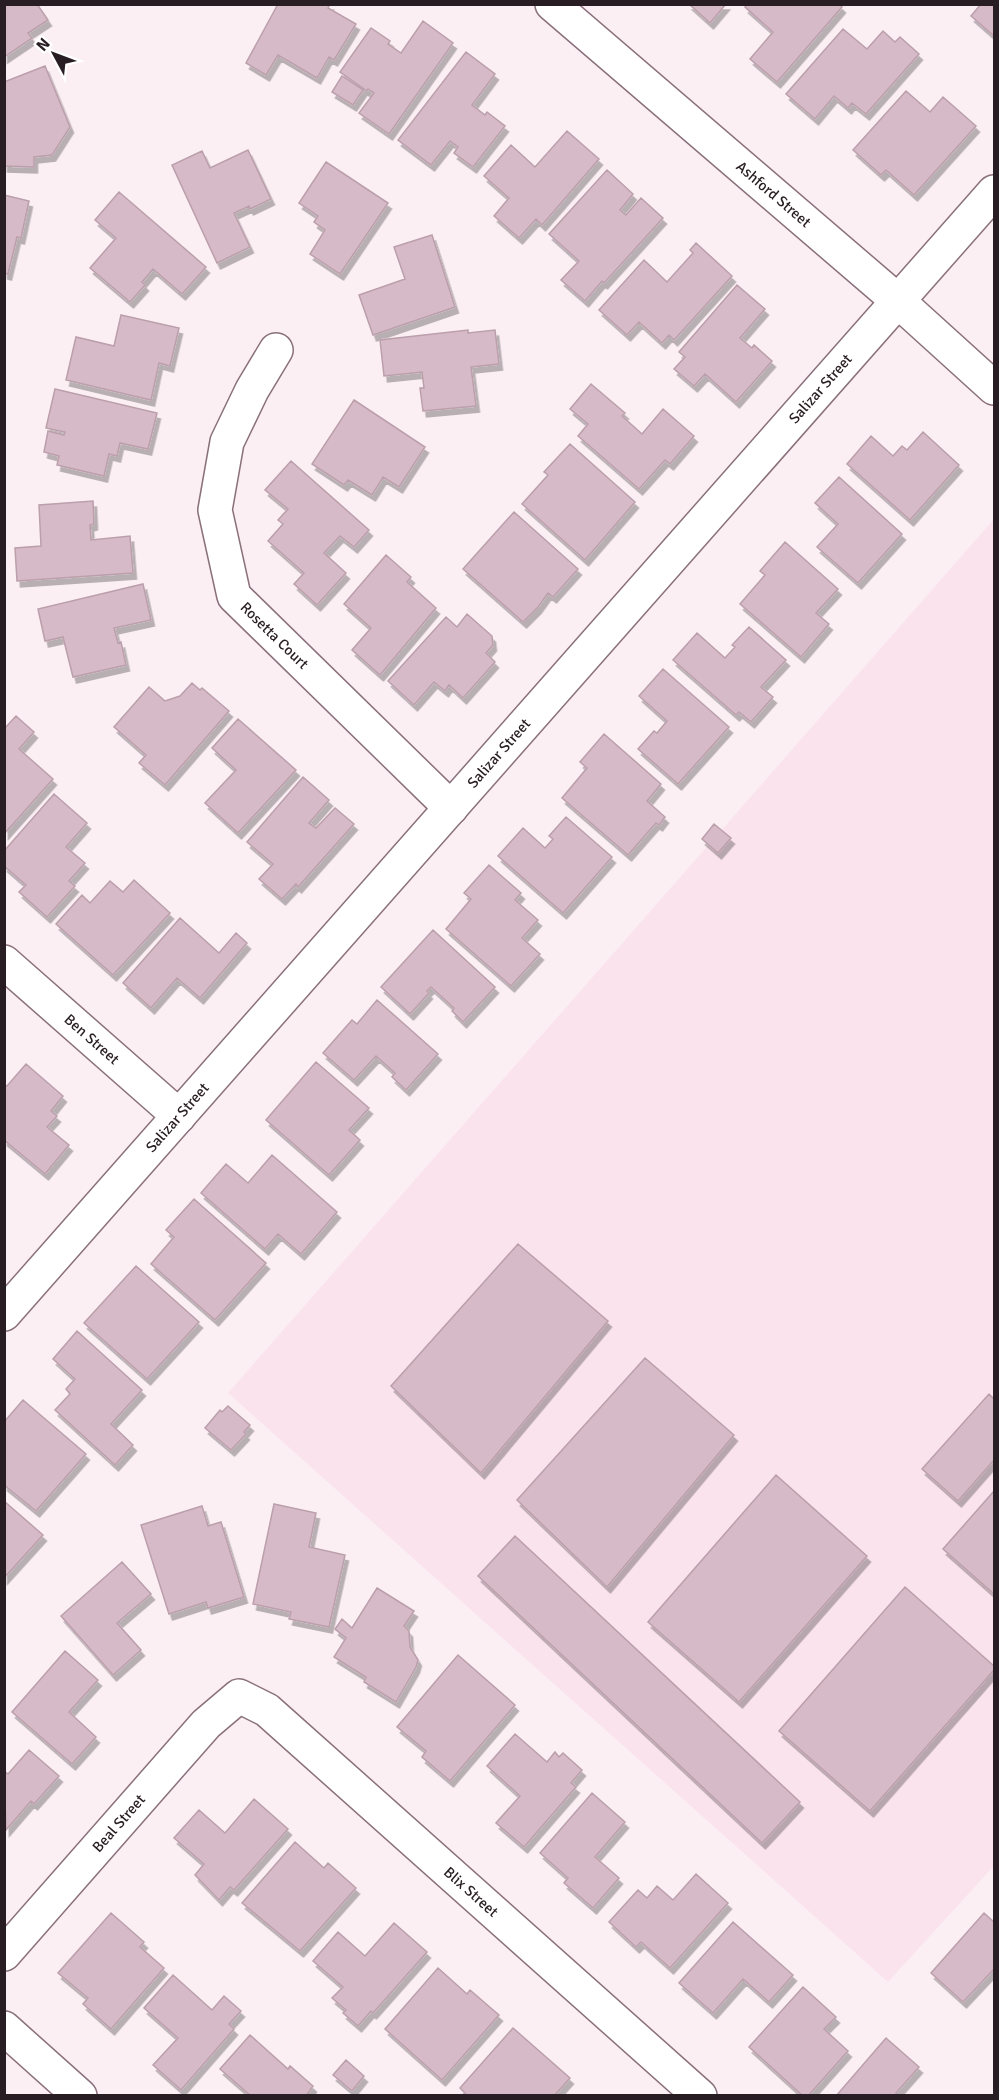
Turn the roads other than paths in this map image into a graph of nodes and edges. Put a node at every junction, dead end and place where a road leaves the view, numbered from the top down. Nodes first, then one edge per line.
1 (552, 4) edge
2 (994, 192) edge
3 (898, 301) junction
4 (276, 350) dead end
5 (994, 388) edge
6 (452, 808) junction
7 (4, 962) edge
8 (179, 1116) junction
9 (4, 1314) edge
10 (239, 1696) joint
11 (4, 1953) edge
12 (4, 2028) edge
13 (81, 2096) edge
14 (699, 2096) edge

1 - 3 street, Ashford Street
2 - 3 street, Salizar Street
3 - 5 street, Ashford Street
3 - 6 street, Salizar Street
4 - 6 street, Rosetta Court
6 - 8 street, Salizar Street
7 - 8 street, Ben Street
8 - 9 street, Salizar Street
10 - 11 street, Beal Street
10 - 14 street, Blix Street
12 - 13 street

